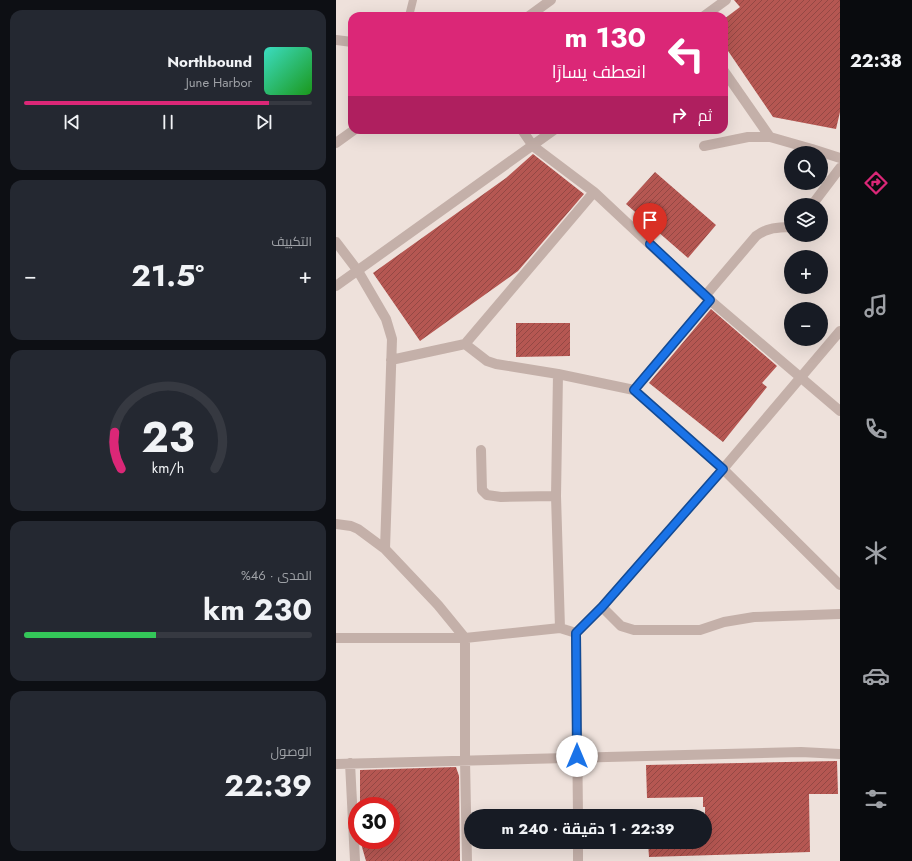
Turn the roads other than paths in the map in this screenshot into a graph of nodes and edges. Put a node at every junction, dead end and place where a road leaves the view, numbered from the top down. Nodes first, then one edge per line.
1 (413, 0) edge
2 (552, 0) edge
3 (726, 0) edge
4 (411, 12) edge
5 (535, 12) edge
6 (710, 12) edge
7 (336, 40) edge
8 (348, 42) edge
9 (728, 77) edge
10 (348, 134) edge
11 (525, 134) edge
12 (549, 134) edge
13 (770, 137) junction
14 (336, 143) edge
15 (533, 146) junction
16 (704, 146) dead end
17 (840, 158) edge
18 (840, 168) edge
19 (594, 192) junction
20 (817, 198) edge
21 (784, 227) edge
22 (336, 242) edge
23 (358, 271) junction
24 (336, 286) edge
25 (707, 298) junction
26 (840, 330) edge
27 (465, 344) junction
28 (392, 360) junction
29 (558, 374) junction
30 (799, 377) junction
31 (634, 390) junction
32 (840, 411) edge
33 (481, 450) dead end
34 (723, 469) junction
35 (556, 496) junction
36 (336, 524) edge
37 (385, 549) junction
38 (840, 585) edge
39 (602, 607) junction
40 (840, 614) edge
41 (560, 628) junction
42 (576, 633) junction
43 (336, 638) edge
44 (465, 638) junction
45 (840, 754) edge
46 (577, 756) junction
47 (465, 760) junction
48 (350, 763) junction
49 (336, 764) edge
50 (578, 809) edge
51 (578, 849) edge
52 (355, 861) edge
53 (468, 861) edge
54 (578, 861) edge

1 - 4 lane
2 - 5 street
3 - 6 street
7 - 8 street
9 - 13 street
10 - 14 street
11 - 15 street
12 - 15 street
13 - 16 street
13 - 17 street
15 - 19 street
15 - 23 street
18 - 20 street
19 - 25 street
19 - 27 street
21 - 25 street
22 - 23 street
23 - 24 street
23 - 28 street
25 - 30 street
25 - 31 street
26 - 30 street
27 - 28 street
27 - 29 street
28 - 37 street
29 - 31 street
29 - 35 street
30 - 32 street
30 - 34 street
31 - 34 street
33 - 35 street
34 - 38 street
34 - 39 street
35 - 41 street
36 - 37 street
37 - 44 street
39 - 40 street
39 - 42 street
41 - 42 street
41 - 44 street
42 - 46 street
43 - 44 street
44 - 47 street
45 - 46 street
46 - 47 street
46 - 50 street
47 - 48 street
47 - 53 street
48 - 49 street
48 - 52 street
51 - 54 street

